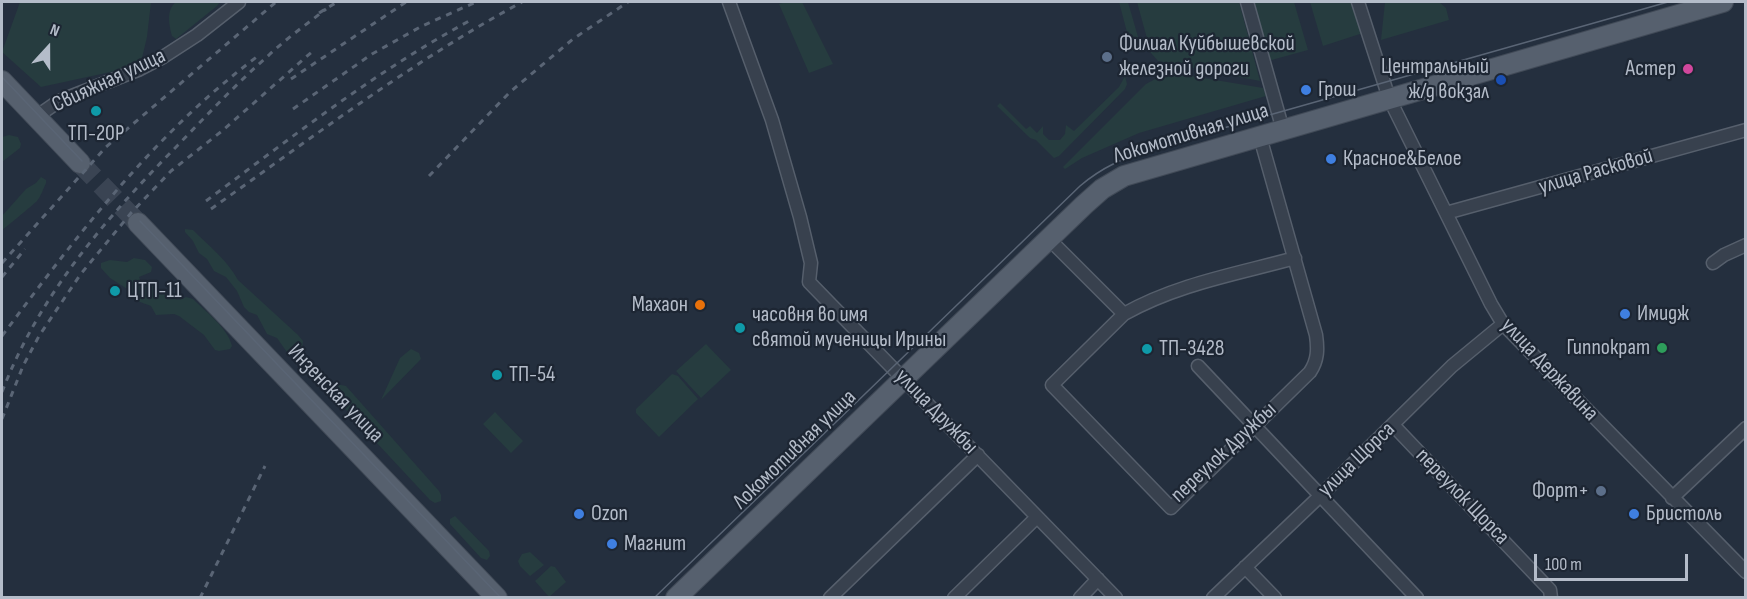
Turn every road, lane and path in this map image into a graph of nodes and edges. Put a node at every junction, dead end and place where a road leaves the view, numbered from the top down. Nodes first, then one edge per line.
1 (239, 2) edge
2 (729, 2) edge
3 (1247, 2) edge
4 (1358, 2) edge
5 (1723, 2) edge
6 (2, 81) edge
7 (1389, 98) junction
8 (36, 117) junction
9 (1283, 130) junction
10 (1746, 130) edge
11 (1260, 137) junction
12 (80, 163) tunnel mouth
13 (1446, 213) junction
14 (138, 223) tunnel mouth
15 (1048, 239) junction
16 (1746, 245) edge
17 (1295, 258) junction
18 (1713, 263) dead end
19 (1124, 314) junction
20 (1503, 324) junction
21 (1198, 366) dead end
22 (903, 378) junction
23 (1393, 425) junction
24 (1254, 427) junction
25 (1746, 428) edge
26 (978, 455) junction
27 (1320, 496) junction
28 (1672, 498) junction
29 (1037, 517) junction
30 (1245, 567) junction
31 (1746, 572) edge
32 (1098, 579) junction
33 (497, 597) edge
34 (676, 597) edge
35 (830, 597) edge
36 (954, 597) edge
37 (1080, 597) edge
38 (1116, 597) edge
39 (1213, 597) edge
40 (1275, 597) edge
41 (1417, 597) edge
42 (1551, 597) edge

1 - 8 street, Свияжная улица
2 - 22 street, улица Дружбы
3 - 9 street
4 - 7 street, улица Державина
5 - 7 main road, Локомотивная улица
6 - 8 main road
7 - 9 main road, Локомотивная улица
7 - 13 street, улица Державина
8 - 12 main road
9 - 11 main road, Локомотивная улица
10 - 13 street, улица Расковой
11 - 15 main road, Локомотивная улица
11 - 17 street, переулок Дружбы
13 - 20 street, улица Державина
14 - 33 main road, Инзенская улица
15 - 19 street
15 - 22 main road, Локомотивная улица
16 - 18 street
17 - 19 street, переулок Дружбы
17 - 24 street, переулок Дружбы
19 - 24 street, переулок Дружбы
20 - 23 street, улица Щорса
20 - 28 street, улица Державина
21 - 24 street
22 - 26 street, улица Дружбы
22 - 34 main road, Локомотивная улица
23 - 27 street, улица Щорса
23 - 42 street, переулок Щорса
24 - 27 street
25 - 28 street
26 - 29 street, улица Дружбы
26 - 35 street
27 - 30 street, улица Щорса
27 - 41 street
28 - 31 street, улица Державина
29 - 32 street, улица Дружбы
29 - 36 street
30 - 39 street, улица Щорса
30 - 40 street
32 - 37 street
32 - 38 street, улица Дружбы

